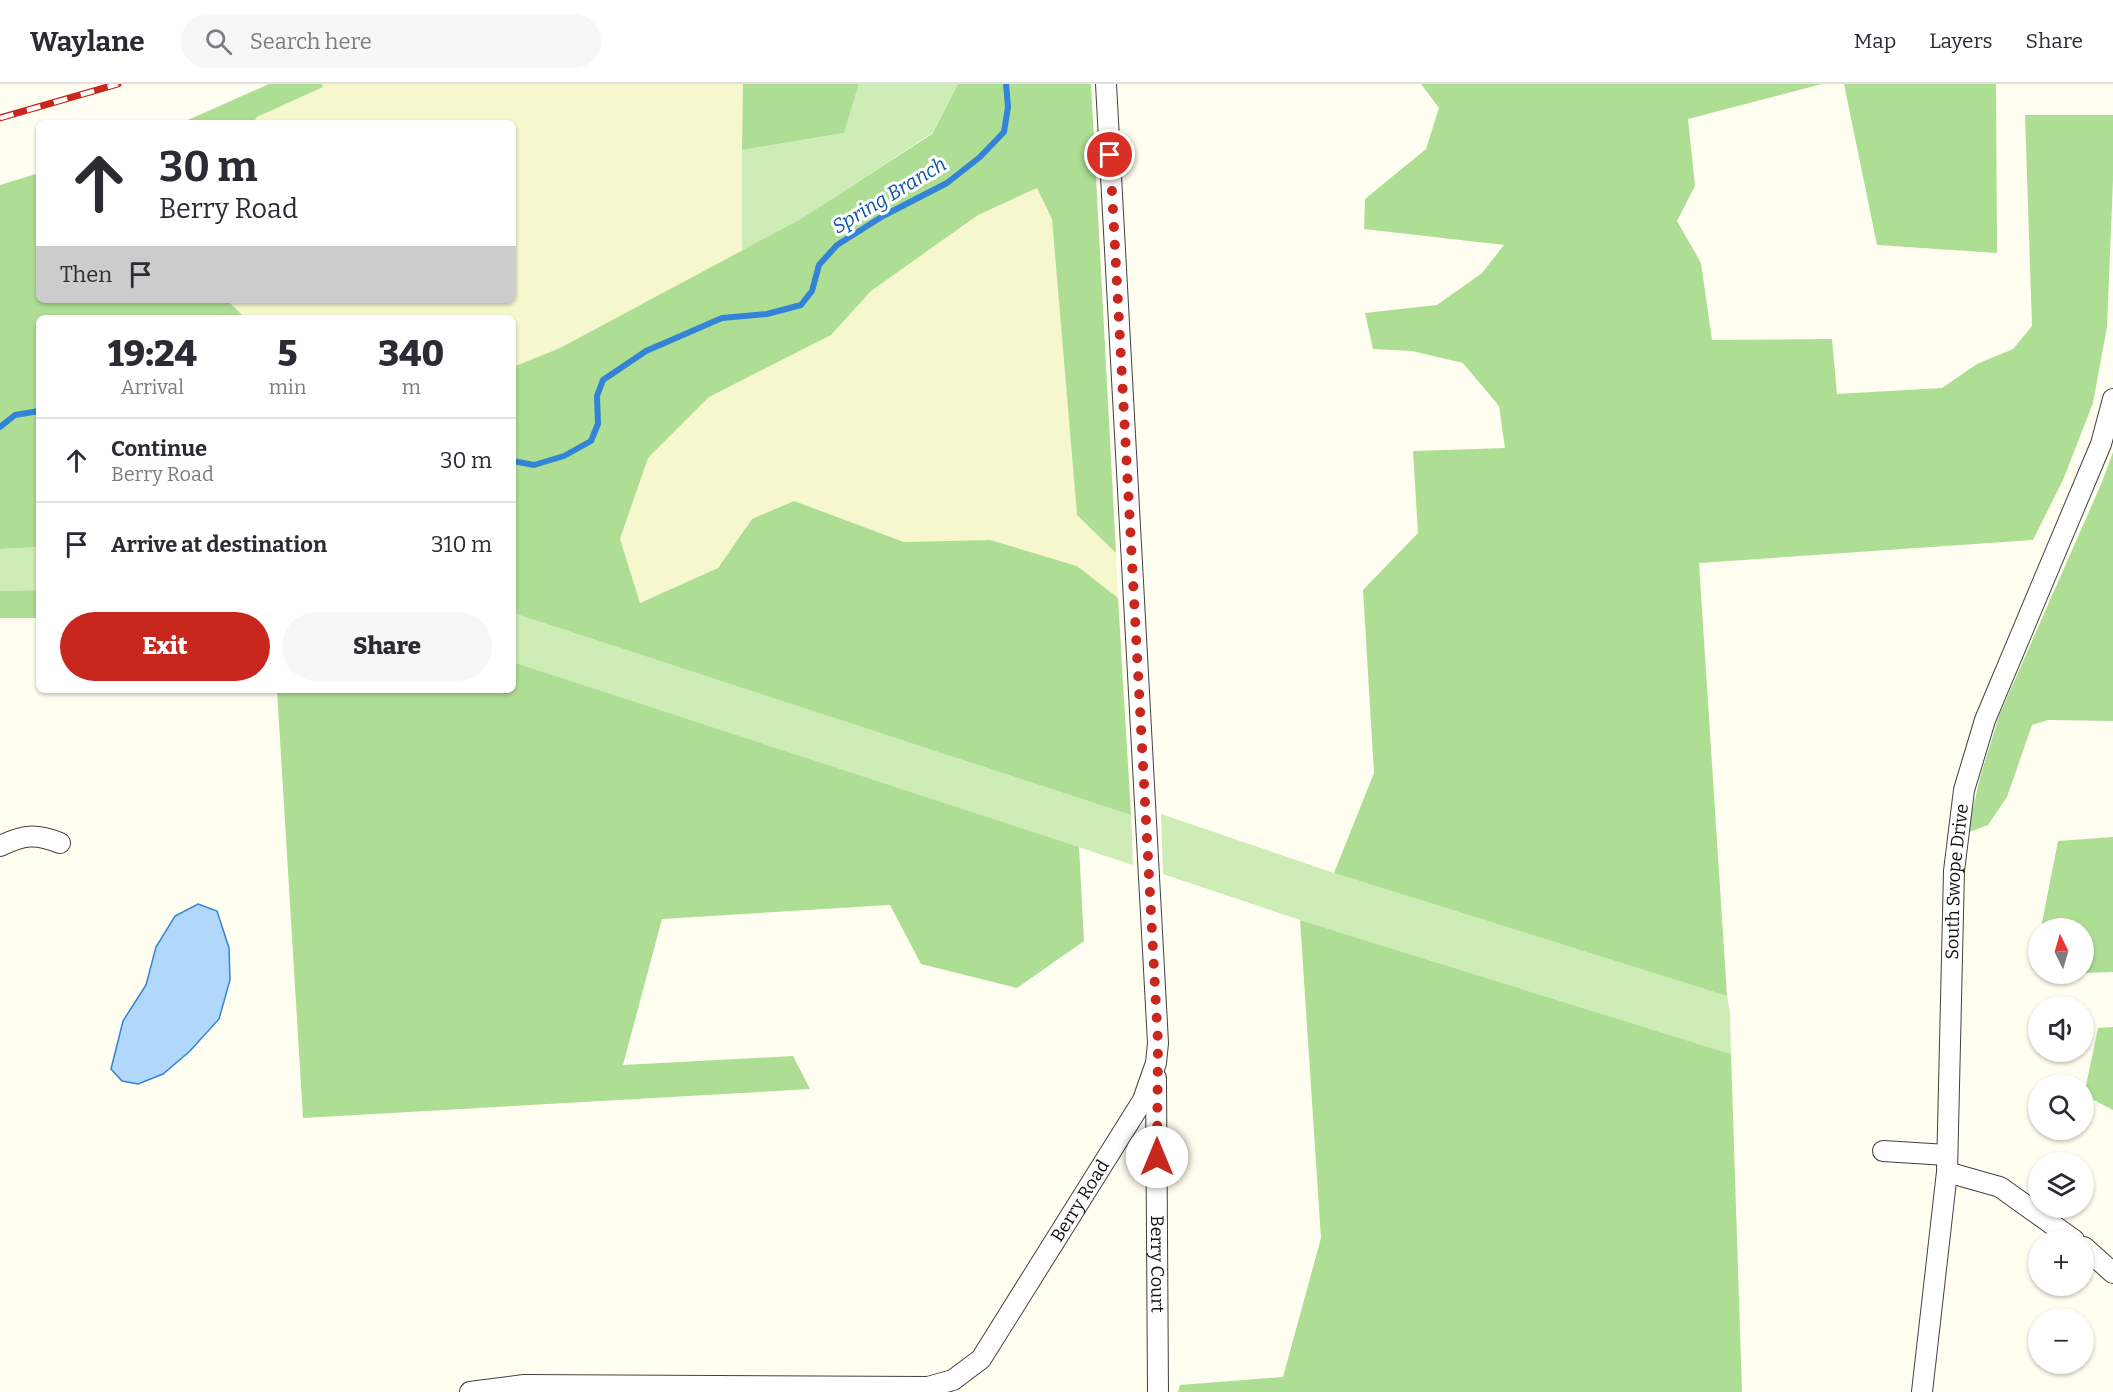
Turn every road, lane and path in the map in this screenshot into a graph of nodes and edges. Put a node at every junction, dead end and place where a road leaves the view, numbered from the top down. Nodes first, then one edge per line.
1 (1106, 84) edge
2 (2113, 399) edge
3 (60, 843) dead end
4 (0, 846) edge
5 (1156, 1063) junction
6 (1883, 1151) dead end
7 (1947, 1163) junction
8 (2060, 1230) edge
9 (2094, 1256) edge
10 (2113, 1273) edge
11 (470, 1392) edge
12 (1158, 1392) edge
13 (1922, 1392) edge

1 - 5 street, Berry Road
2 - 7 street, South Swope Drive
3 - 4 street
5 - 11 street, Berry Road
5 - 12 street, Berry Court
6 - 7 street
7 - 8 street
7 - 13 street, South Swope Drive
9 - 10 street

